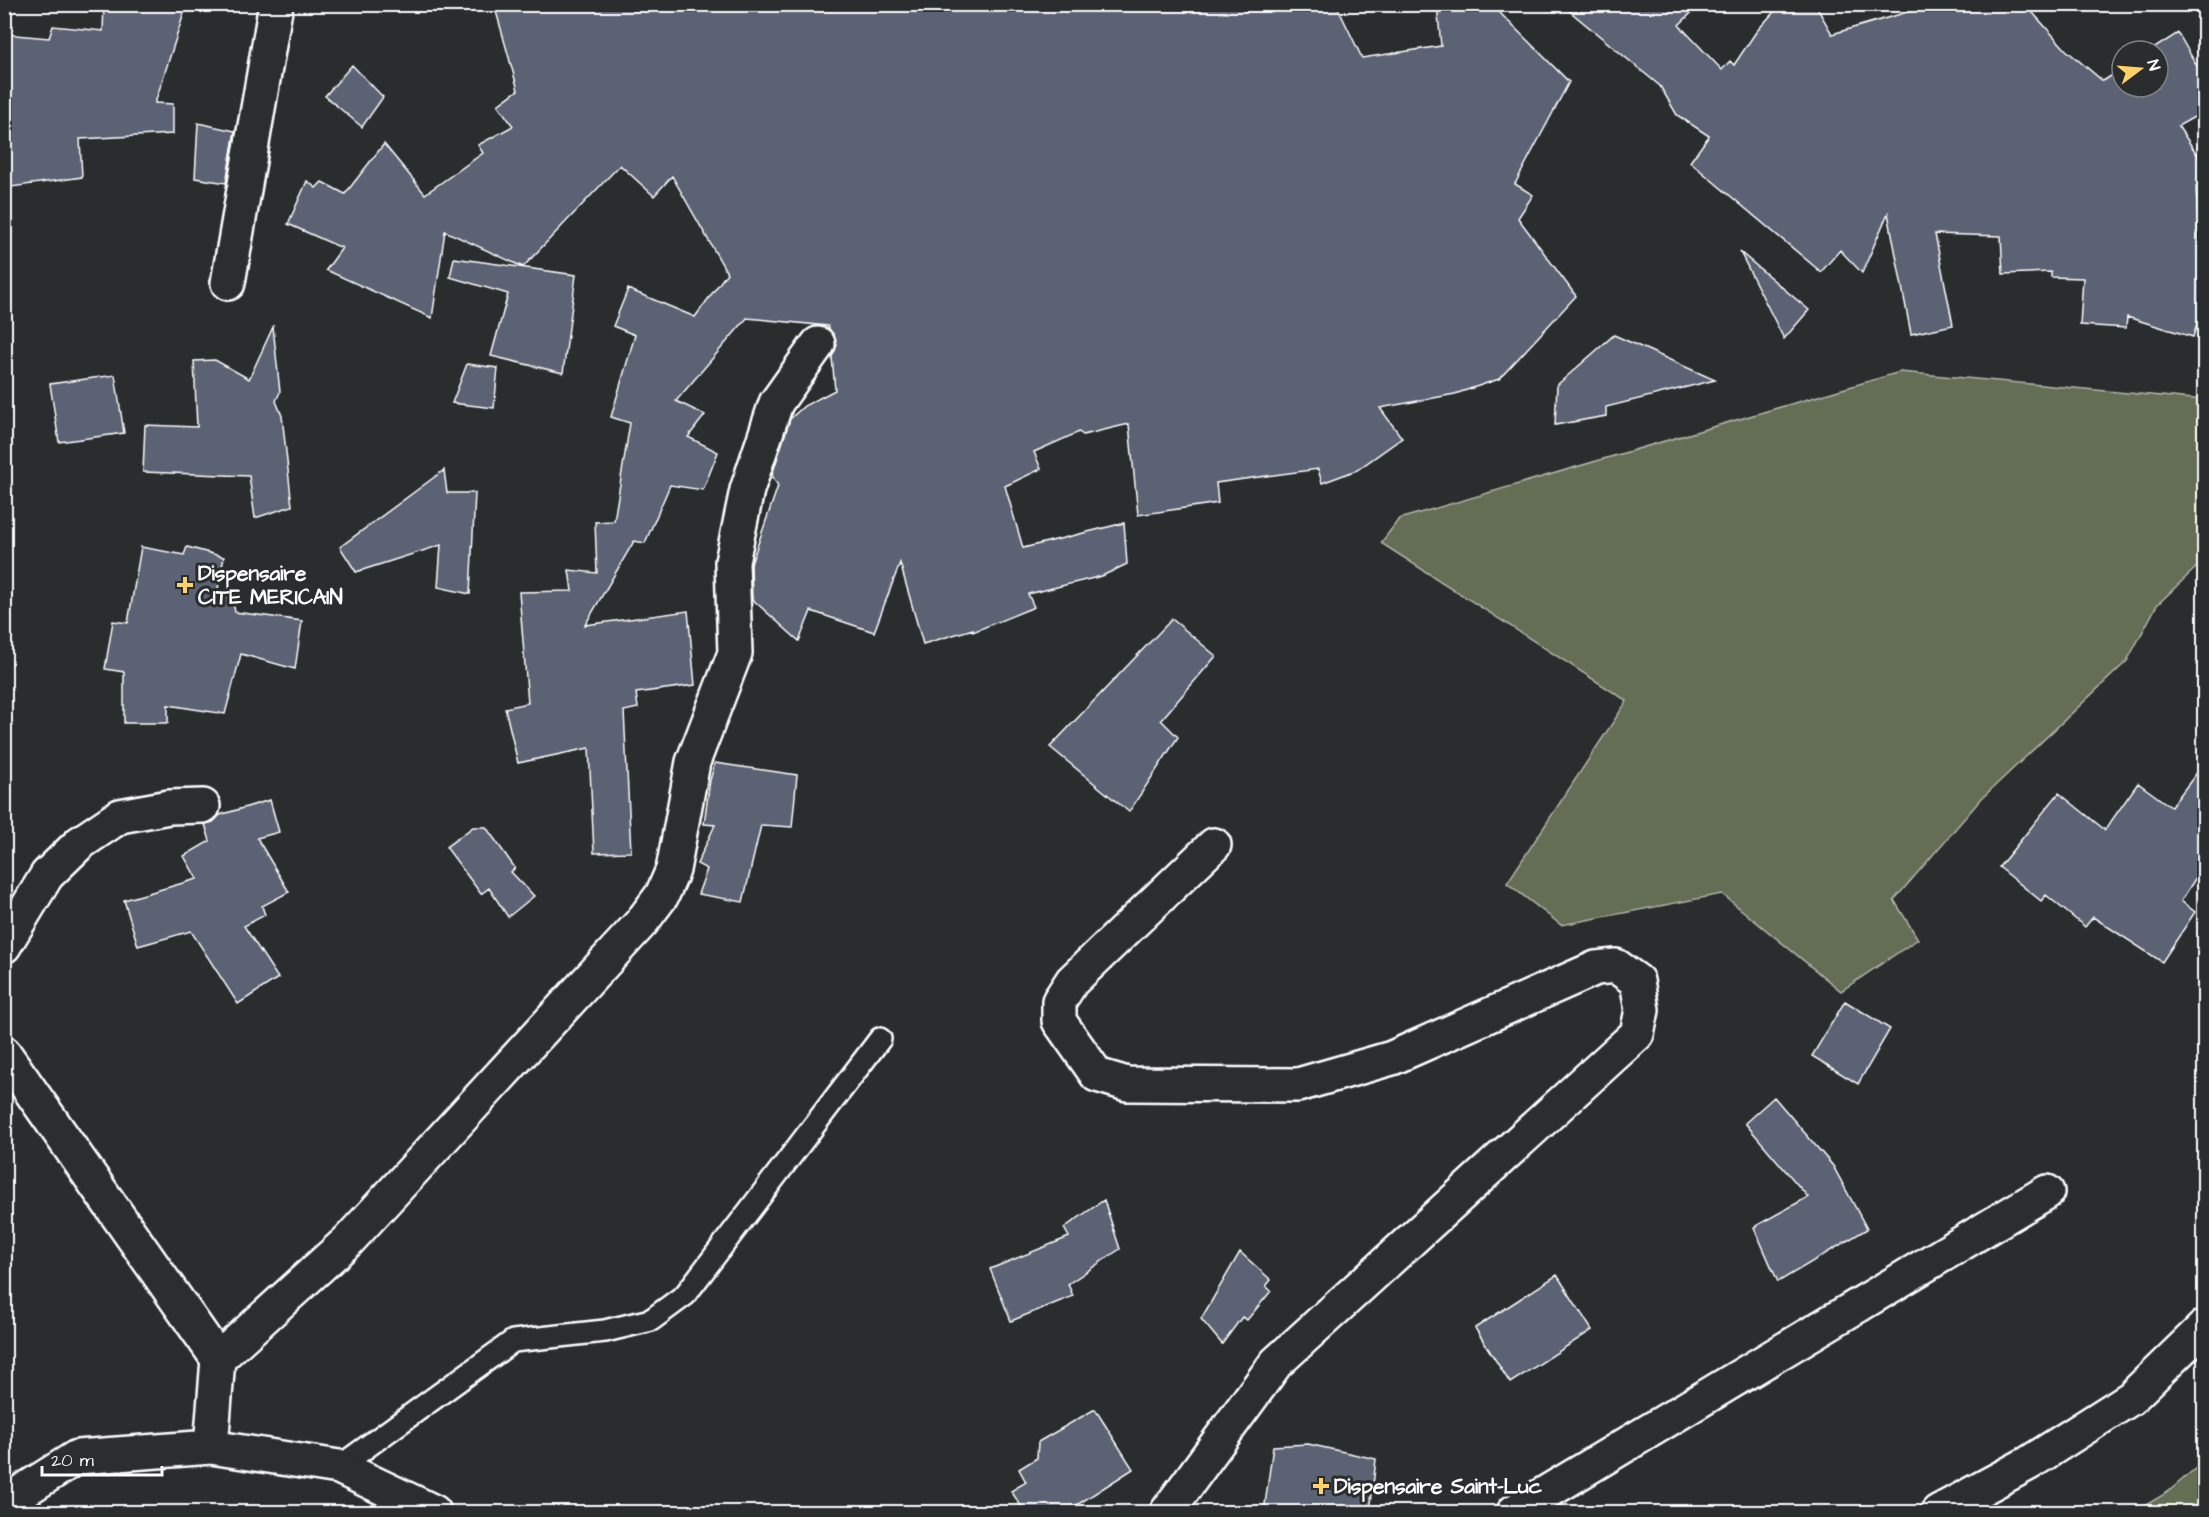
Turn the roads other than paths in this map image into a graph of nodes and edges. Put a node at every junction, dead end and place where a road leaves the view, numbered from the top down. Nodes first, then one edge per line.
1 (276, 4) edge
2 (228, 283) dead end
3 (818, 344) dead end
4 (203, 806) dead end
5 (1214, 845) dead end
6 (4, 946) edge
7 (880, 1039) dead end
8 (4, 1053) edge
9 (2047, 1192) dead end
10 (2205, 1327) edge
11 (218, 1359) junction
12 (212, 1447) junction
13 (339, 1467) junction
14 (4, 1503) edge
15 (434, 1512) edge
16 (1167, 1512) edge
17 (1514, 1512) edge
18 (1938, 1512) edge

1 - 2 street
3 - 11 street
4 - 6 street
5 - 16 street
7 - 13 lane
8 - 11 street
9 - 17 street
10 - 18 street
11 - 12 street
12 - 13 street
12 - 14 street
13 - 15 street

